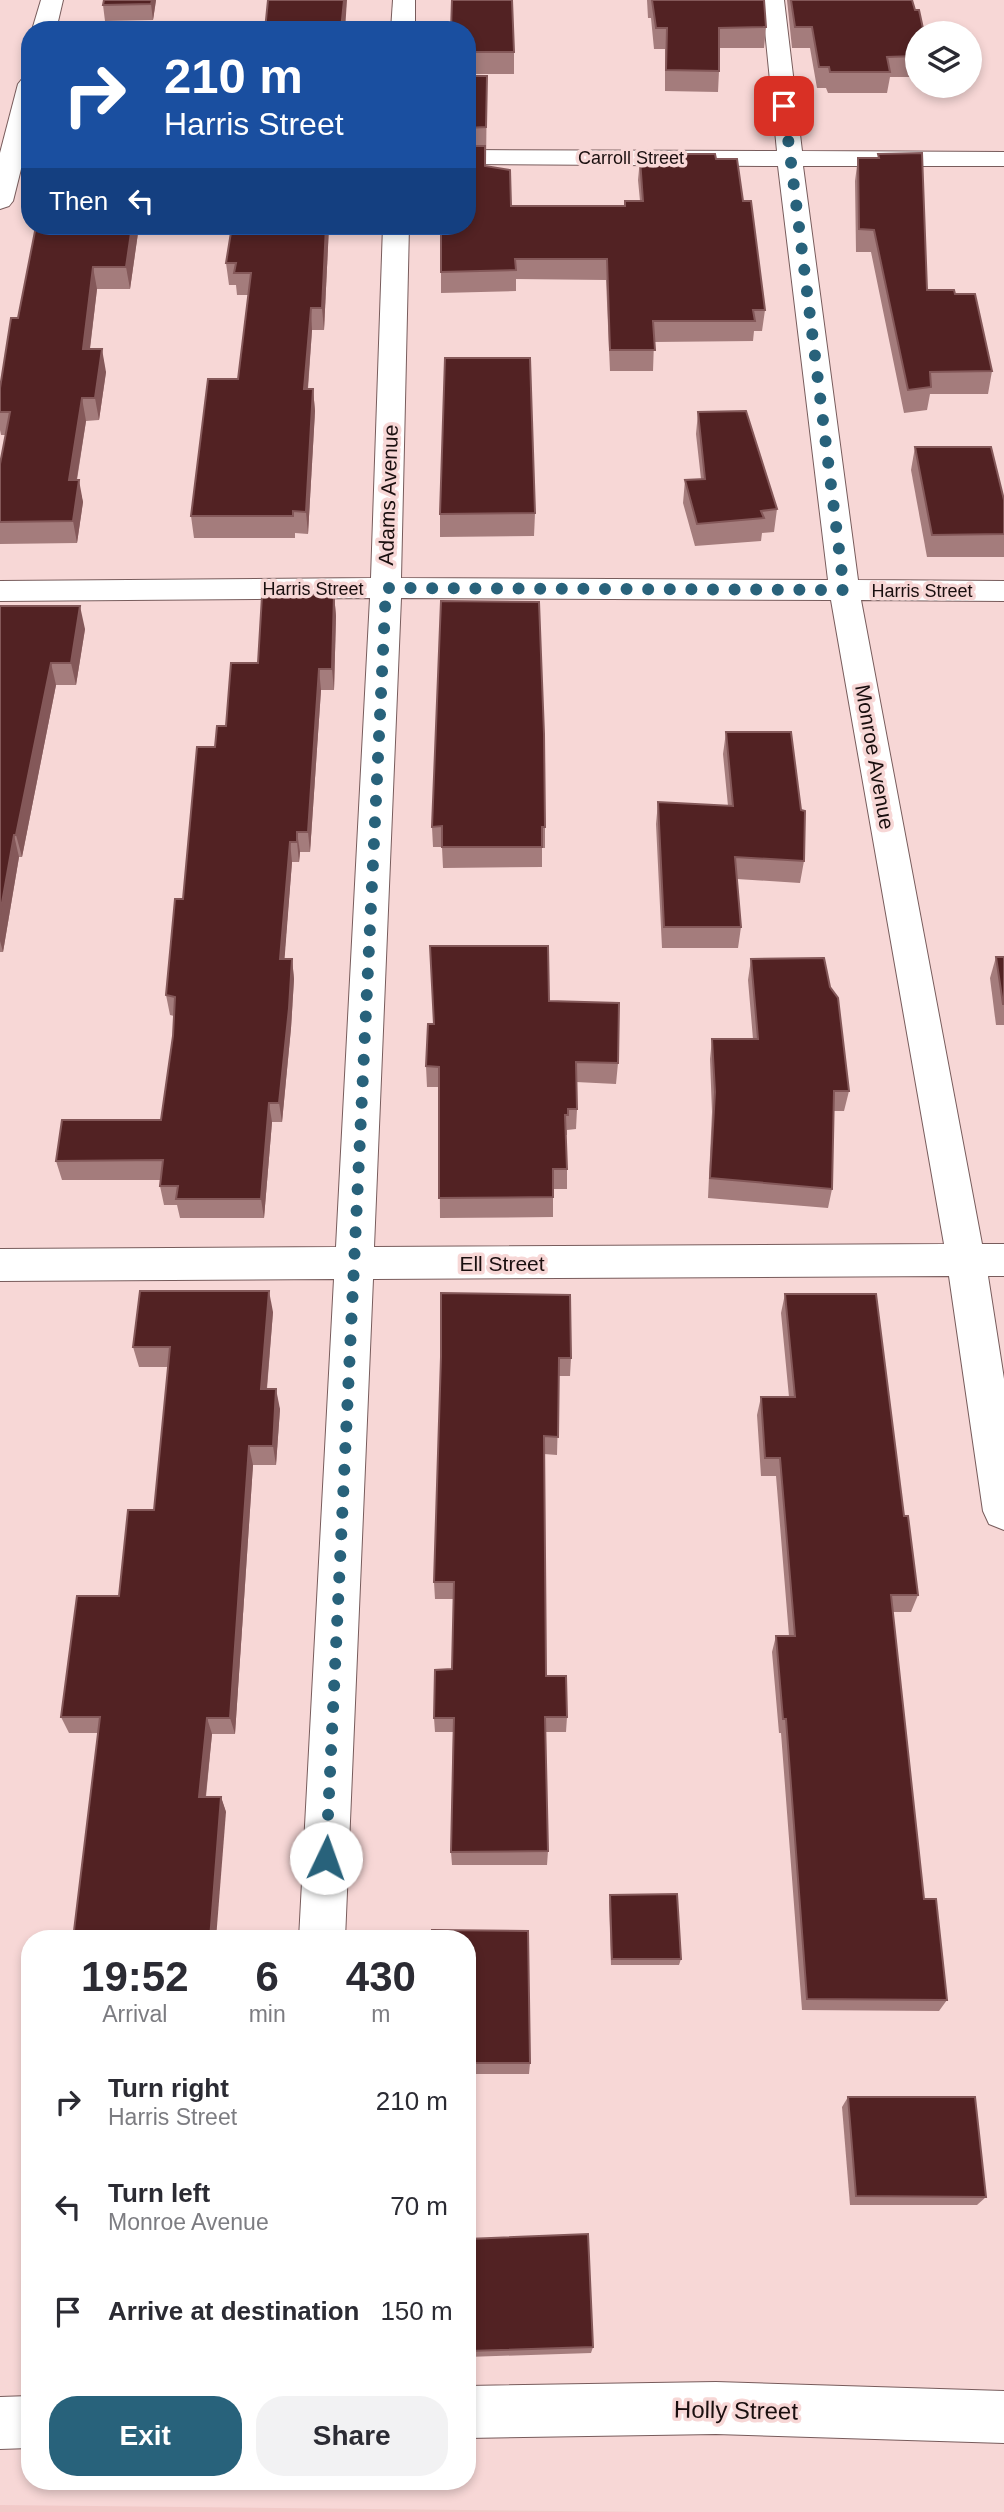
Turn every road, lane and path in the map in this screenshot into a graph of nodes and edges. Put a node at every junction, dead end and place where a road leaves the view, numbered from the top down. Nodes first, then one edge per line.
1 (52, 0) edge
2 (404, 0) edge
3 (773, 0) edge
4 (46, 21) edge
5 (403, 21) edge
6 (21, 121) edge
7 (13, 155) edge
8 (476, 157) edge
9 (790, 159) junction
10 (1004, 159) edge
11 (0, 201) edge
12 (396, 235) edge
13 (386, 588) junction
14 (844, 590) junction
15 (0, 591) edge
16 (1004, 591) edge
17 (966, 1260) junction
18 (1004, 1260) edge
19 (353, 1264) junction
20 (0, 1265) edge
21 (1004, 1511) edge
22 (322, 1930) edge
23 (476, 2413) edge
24 (1004, 2417) edge
25 (21, 2422) edge
26 (0, 2423) edge

1 - 4 street
2 - 5 street
3 - 9 street, Monroe Avenue
6 - 7 street
7 - 11 street
8 - 9 street, Carroll Street
9 - 10 street, Carroll Street
9 - 14 street, Monroe Avenue
12 - 13 street, Adams Avenue
13 - 14 street, Harris Street
13 - 15 street, Harris Street
13 - 19 street, Adams Avenue
14 - 16 street, Harris Street
14 - 17 street, Monroe Avenue
17 - 18 street, Ell Street
17 - 19 street, Ell Street
17 - 21 street, Monroe Avenue
19 - 20 street, Ell Street
19 - 22 street, Adams Avenue
23 - 24 street, Holly Street
25 - 26 street

